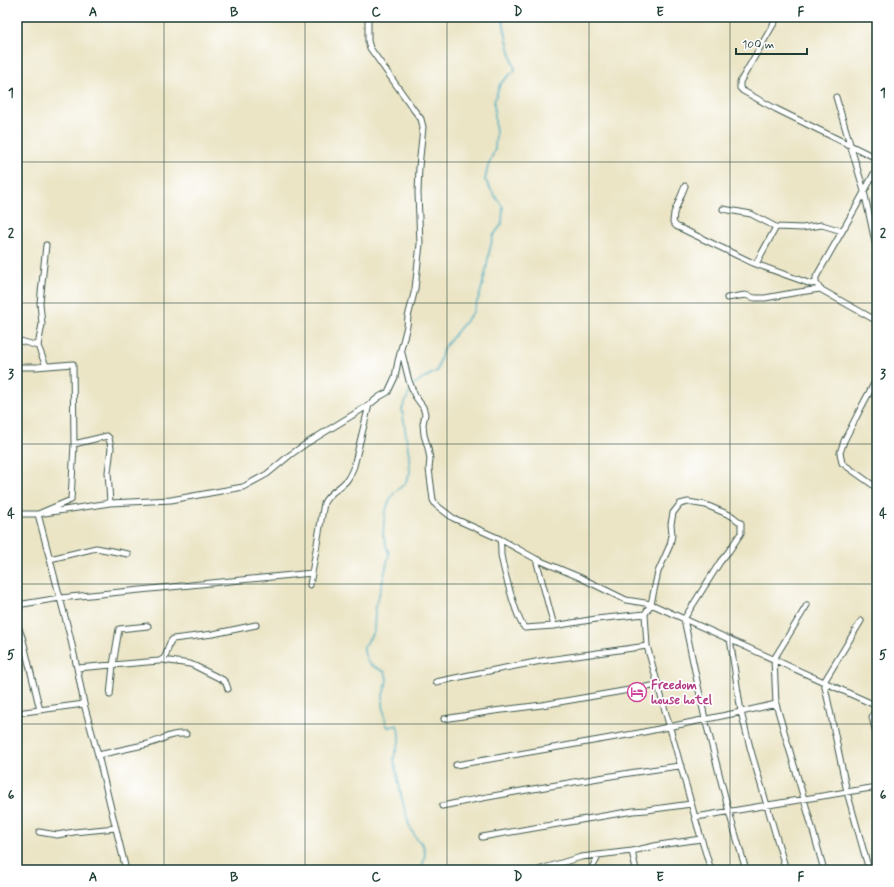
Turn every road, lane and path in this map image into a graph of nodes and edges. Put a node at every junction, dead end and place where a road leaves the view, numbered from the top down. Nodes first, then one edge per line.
1 (368, 17) edge
2 (777, 18) edge
3 (836, 97) dead end
4 (849, 144) junction
5 (877, 156) edge
6 (877, 168) edge
7 (685, 186) dead end
8 (864, 191) junction
9 (723, 209) dead end
10 (776, 227) junction
11 (842, 231) junction
12 (46, 245) dead end
13 (877, 251) edge
14 (756, 264) junction
15 (816, 284) junction
16 (820, 289) junction
17 (727, 298) dead end
18 (877, 321) edge
19 (17, 340) edge
20 (38, 346) junction
21 (401, 349) junction
22 (46, 366) junction
23 (17, 367) edge
24 (877, 378) edge
25 (369, 406) junction
26 (74, 444) junction
27 (877, 488) edge
28 (110, 503) junction
29 (17, 514) edge
30 (38, 514) junction
31 (500, 539) junction
32 (128, 554) dead end
33 (536, 558) junction
34 (50, 559) junction
35 (312, 573) junction
36 (310, 585) dead end
37 (60, 598) junction
38 (651, 604) junction
39 (17, 605) edge
40 (807, 605) dead end
41 (645, 614) junction
42 (684, 619) junction
43 (861, 621) dead end
44 (17, 623) edge
45 (256, 625) dead end
46 (148, 626) dead end
47 (554, 626) junction
48 (730, 639) junction
49 (20, 640) edge
50 (647, 646) junction
51 (774, 659) junction
52 (163, 660) junction
53 (113, 665) junction
54 (77, 668) junction
55 (436, 682) dead end
56 (824, 682) junction
57 (658, 685) junction
58 (228, 689) dead end
59 (110, 695) dead end
60 (84, 704) junction
61 (776, 704) junction
62 (40, 710) junction
63 (741, 712) junction
64 (17, 713) edge
65 (444, 719) dead end
66 (705, 719) junction
67 (669, 726) junction
68 (186, 734) dead end
69 (877, 737) edge
70 (98, 755) junction
71 (456, 765) dead end
72 (681, 766) junction
73 (877, 787) edge
74 (847, 792) junction
75 (804, 799) junction
76 (691, 804) junction
77 (767, 805) junction
78 (442, 806) dead end
79 (729, 812) junction
80 (696, 817) junction
81 (116, 828) junction
82 (39, 832) dead end
83 (482, 837) dead end
84 (701, 839) junction
85 (632, 851) junction
86 (599, 855) junction
87 (541, 869) edge
88 (126, 870) edge
89 (593, 870) edge
90 (636, 870) edge
91 (711, 870) edge
92 (746, 870) edge
93 (786, 870) edge
94 (824, 870) edge
95 (869, 870) edge

1 - 21 street
2 - 4 street
3 - 4 street
4 - 5 street
4 - 8 street
6 - 8 street
7 - 14 street
8 - 11 street
8 - 13 street
9 - 10 street
10 - 11 street
10 - 14 street
11 - 15 street
12 - 20 street
14 - 15 street
15 - 16 street
16 - 17 street
16 - 18 street
19 - 20 street
20 - 22 street
21 - 25 street
21 - 31 street
22 - 23 street
22 - 26 street
24 - 27 street
25 - 28 street
25 - 35 street
26 - 28 street
26 - 30 street
28 - 30 street
29 - 30 street
30 - 34 street
31 - 33 street
31 - 47 street
32 - 34 street
33 - 38 street
33 - 47 street
34 - 37 street
35 - 36 street
35 - 37 street
37 - 39 street
37 - 54 street
38 - 41 street
38 - 42 street
38 - 42 street
40 - 51 street
41 - 47 street
41 - 50 street
42 - 48 street
42 - 66 street
43 - 56 street
44 - 49 street
45 - 52 street
46 - 53 street
48 - 51 street
48 - 63 street
49 - 62 street
50 - 55 street
50 - 57 street
51 - 56 street
51 - 61 street
52 - 53 street
52 - 58 street
53 - 54 street
53 - 59 street
54 - 60 street
56 - 69 street
56 - 74 street
57 - 65 street
57 - 67 street
60 - 62 street
60 - 70 street
61 - 63 street
61 - 75 street
62 - 64 street
63 - 66 street
63 - 77 street
66 - 67 street
66 - 79 street
67 - 71 street
67 - 72 street
68 - 70 street
70 - 81 street
72 - 76 street
72 - 78 street
73 - 74 street
74 - 75 street
74 - 95 street
75 - 77 street
75 - 94 street
76 - 80 street
76 - 83 street
77 - 79 street
77 - 93 street
79 - 80 street
79 - 92 street
80 - 84 street
81 - 82 street
81 - 88 street
84 - 85 street
84 - 91 street
85 - 86 street
85 - 90 street
86 - 87 street
86 - 89 street

